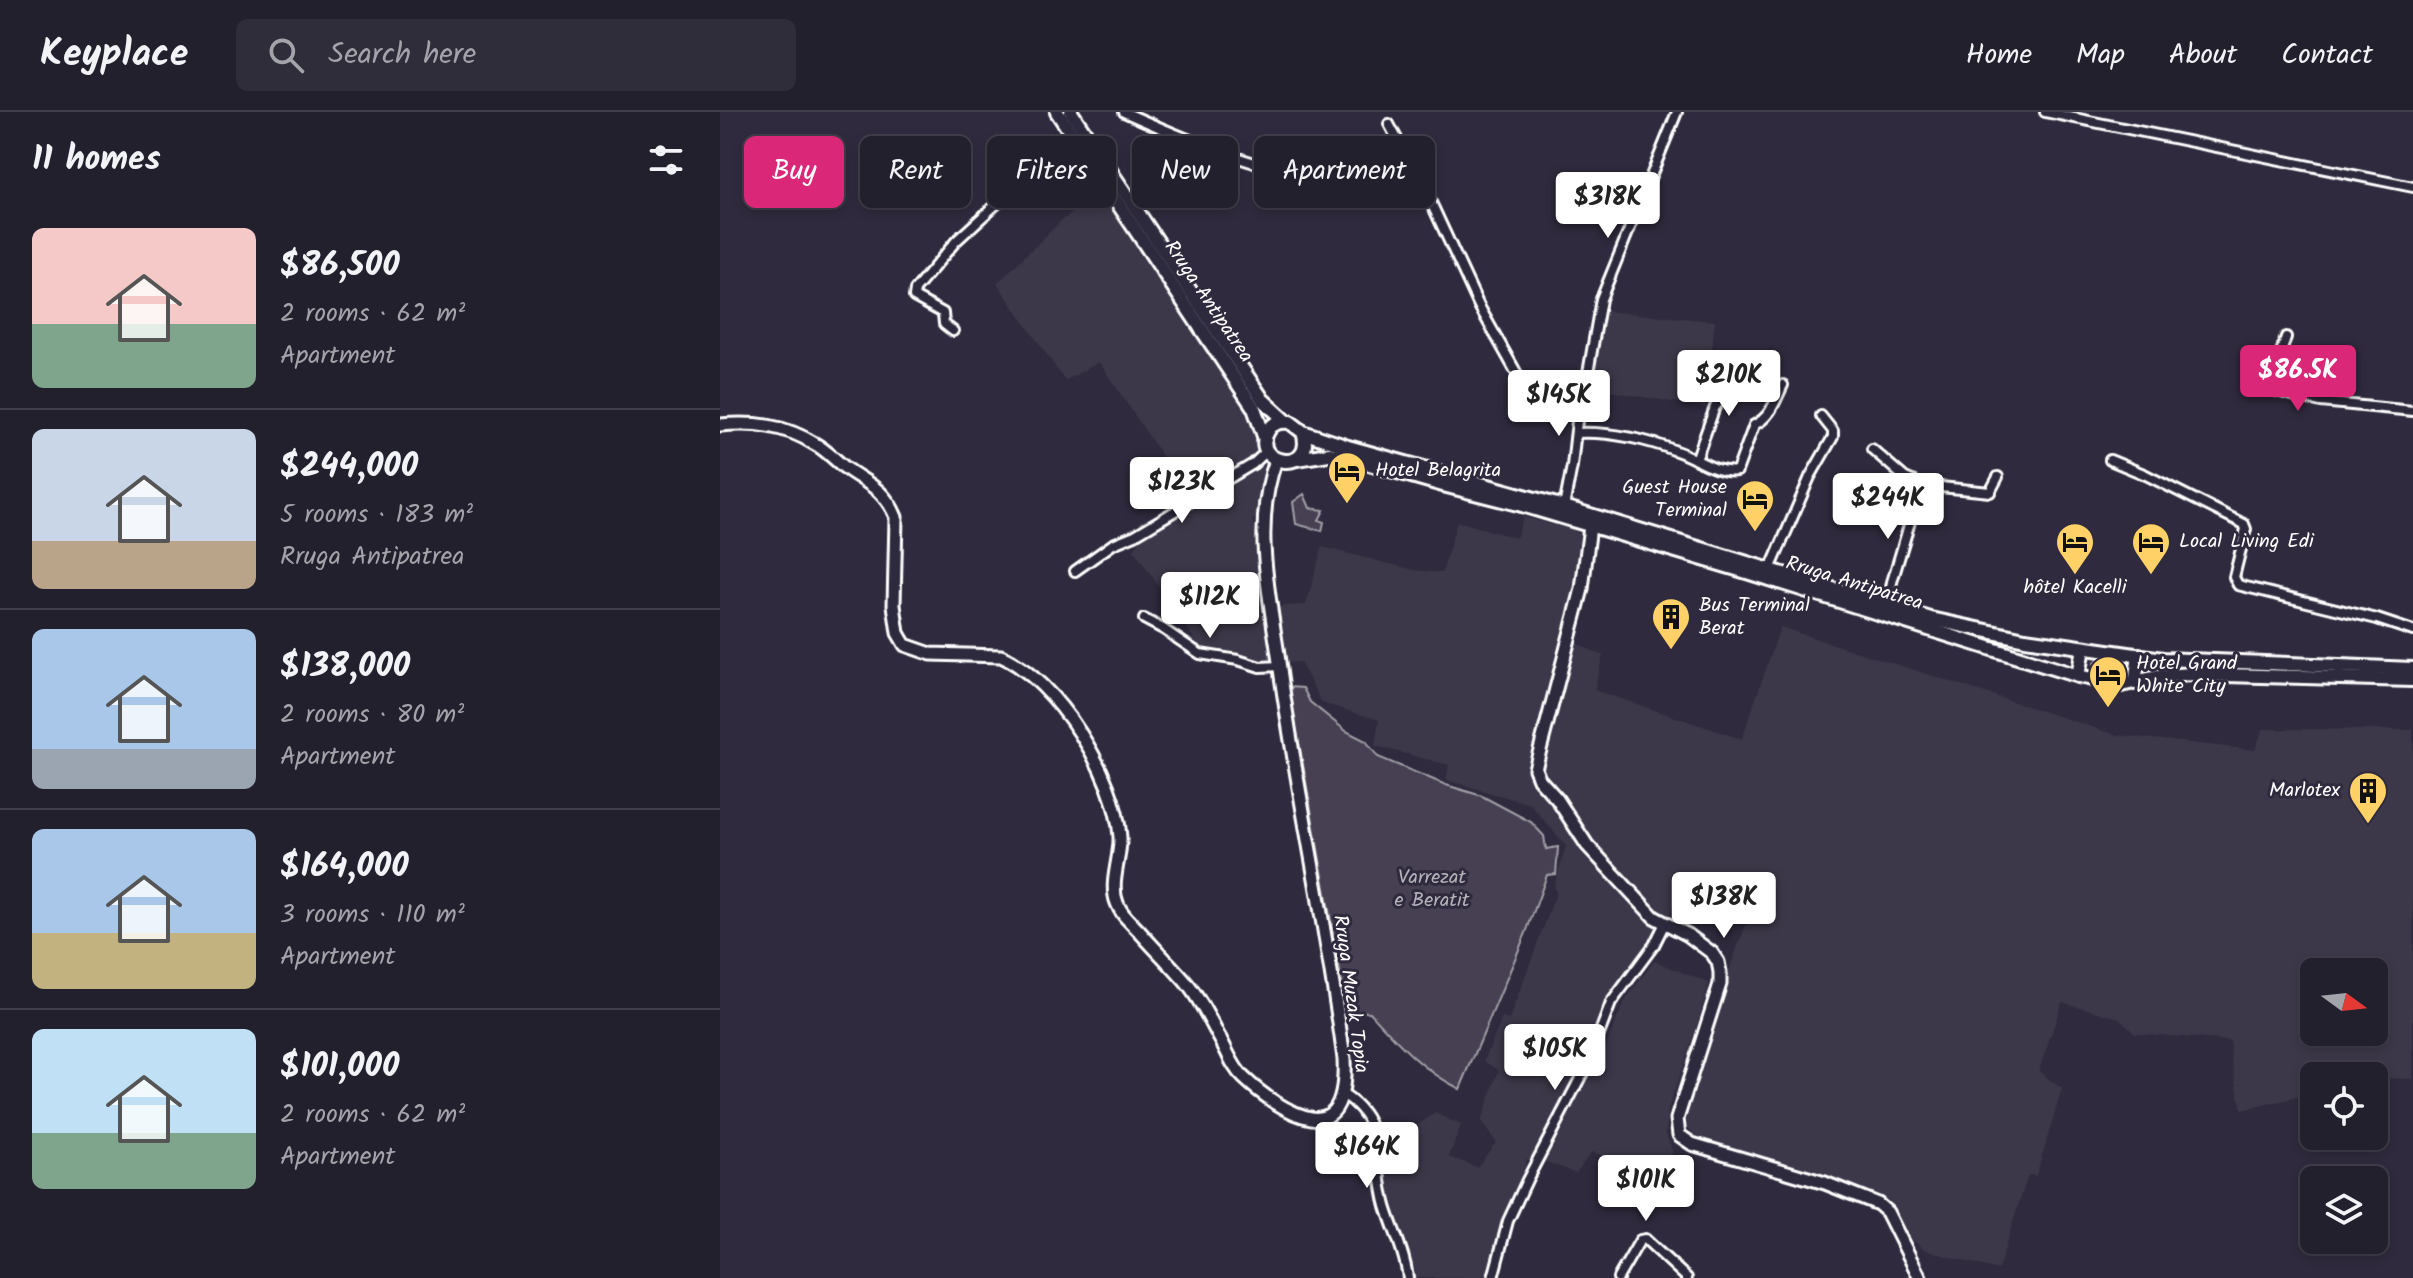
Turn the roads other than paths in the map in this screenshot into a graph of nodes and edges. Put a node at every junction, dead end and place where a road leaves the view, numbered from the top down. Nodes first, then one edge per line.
1 (1057, 112) edge
2 (1071, 112) edge
3 (1124, 112) edge
4 (1677, 112) edge
5 (2045, 112) edge
6 (1389, 124) dead end
7 (1077, 131) junction
8 (1254, 164) edge
9 (2413, 187) edge
10 (953, 331) dead end
11 (2286, 337) dead end
12 (1739, 366) dead end
13 (1783, 385) dead end
14 (1582, 391) junction
15 (2413, 411) edge
16 (1821, 416) dead end
17 (1286, 421) junction
18 (720, 425) edge
19 (1303, 432) junction
20 (1576, 433) junction
21 (1872, 449) dead end
22 (1269, 450) junction
23 (1292, 460) junction
24 (1696, 460) junction
25 (2110, 460) dead end
26 (1998, 477) dead end
27 (1445, 480) junction
28 (1921, 485) junction
29 (1564, 507) junction
30 (1591, 521) junction
31 (1075, 571) dead end
32 (1768, 573) junction
33 (1888, 605) junction
34 (1144, 619) dead end
35 (1930, 623) junction
36 (2413, 631) edge
37 (2083, 648) junction
38 (2139, 655) junction
39 (1280, 666) junction
40 (2413, 669) edge
41 (2078, 676) junction
42 (2413, 680) edge
43 (2135, 683) junction
44 (1664, 925) junction
45 (1342, 1094) junction
46 (1408, 1278) edge
47 (1493, 1278) edge
48 (1618, 1278) edge
49 (1687, 1278) edge
50 (1920, 1278) edge

1 - 7 main road, Rruga Antipatrea
2 - 7 main road, Rruga Antipatrea
3 - 8 street
4 - 14 street
5 - 9 street
6 - 14 street
7 - 10 street
7 - 17 main road, Rruga Antipatrea
7 - 22 main road, Rruga Antipatrea
11 - 15 street
12 - 24 street
13 - 24 street
14 - 20 street
16 - 32 street
17 - 19 main road, Rruga Antipatrea
17 - 22 main road
18 - 45 street, Rruga Muzak Topia
19 - 23 main road
19 - 27 main road, Rruga Antipatrea
20 - 24 street
20 - 29 street
21 - 28 street
22 - 23 main road, Rruga Antipatrea
22 - 31 street
22 - 39 street, Rruga Muzak Topia
23 - 27 main road, Rruga Antipatrea
25 - 36 street
26 - 28 street
27 - 29 main road, Rruga Antipatrea
27 - 30 main road, Rruga Antipatrea
28 - 33 street
29 - 30 main road, Rruga Antipatrea
30 - 32 main road, Rruga Antipatrea
30 - 44 street
32 - 33 main road, Rruga Antipatrea
32 - 35 main road, Rruga Antipatrea
33 - 35 main road, Rruga Antipatrea
34 - 39 street
35 - 37 main road, Rruga Antipatrea
35 - 41 main road, Rruga Antipatrea
37 - 38 main road, Rruga Antipatrea
37 - 41 main road
38 - 40 main road, Rruga Antipatrea
38 - 43 main road
39 - 45 street, Rruga Muzak Topia
41 - 43 main road, Rruga Antipatrea
42 - 43 main road, Rruga Antipatrea
44 - 47 street
44 - 50 street
45 - 46 street
48 - 49 street

